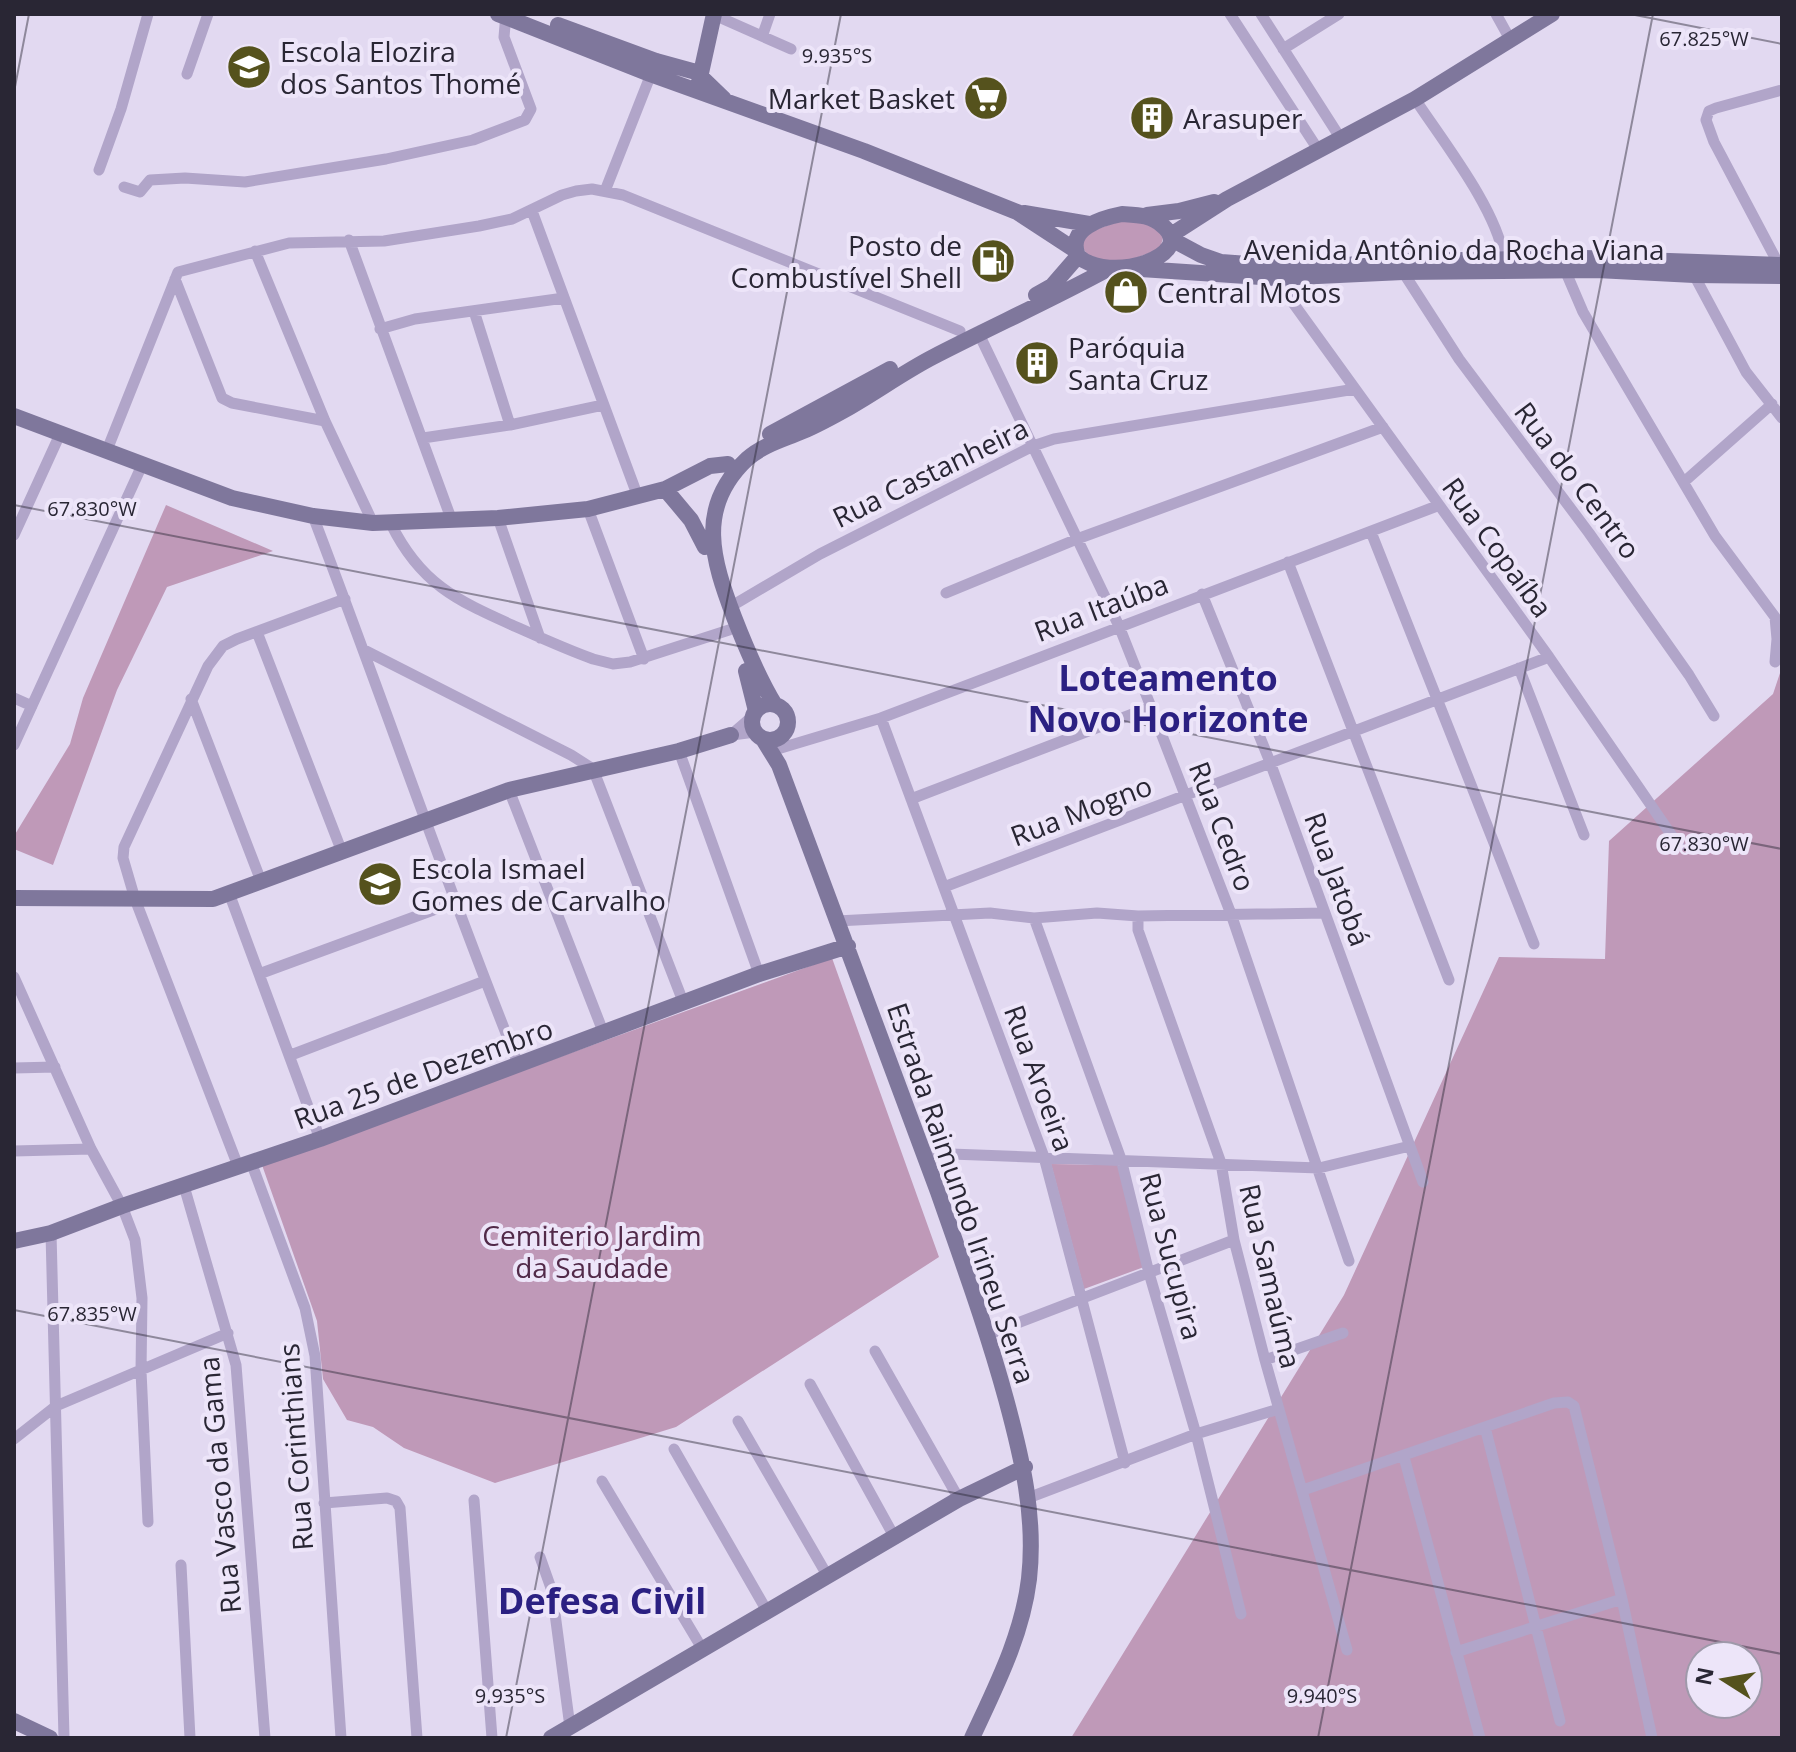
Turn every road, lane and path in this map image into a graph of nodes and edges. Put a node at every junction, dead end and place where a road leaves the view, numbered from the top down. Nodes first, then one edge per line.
1 (148, 14) edge
2 (208, 14) edge
3 (527, 14) edge
4 (714, 14) edge
5 (770, 14) edge
6 (1230, 14) edge
7 (1261, 14) edge
8 (1339, 14) edge
9 (1496, 14) edge
10 (1552, 14) edge
11 (503, 15) edge
12 (763, 34) junction
13 (1511, 41) junction
14 (791, 49) dead end
15 (1283, 49) junction
16 (653, 68) junction
17 (693, 71) junction
18 (187, 74) dead end
19 (686, 87) junction
20 (1782, 90) edge
21 (1415, 99) junction
22 (726, 102) junction
23 (1341, 139) junction
24 (1319, 151) junction
25 (99, 170) dead end
26 (124, 187) dead end
27 (605, 191) junction
28 (1227, 199) junction
29 (532, 211) junction
30 (1017, 212) junction
31 (1144, 215) junction
32 (1089, 224) junction
33 (1172, 237) junction
34 (349, 240) junction
35 (255, 251) junction
36 (1077, 253) junction
37 (1504, 260) junction
38 (1126, 268) junction
39 (1108, 269) junction
40 (1781, 269) edge
41 (1565, 270) junction
42 (1403, 272) junction
43 (176, 275) junction
44 (1694, 275) junction
45 (1275, 278) junction
46 (564, 298) junction
47 (474, 311) junction
48 (380, 329) junction
49 (960, 331) junction
50 (979, 334) junction
51 (1355, 389) junction
52 (1772, 404) junction
53 (603, 405) junction
54 (834, 406) junction
55 (14, 416) edge
56 (1782, 418) edge
57 (325, 421) junction
58 (510, 425) junction
59 (1383, 427) junction
60 (61, 432) junction
61 (423, 438) junction
62 (1033, 446) junction
63 (107, 450) junction
64 (143, 463) junction
65 (728, 464) junction
66 (1685, 481) junction
67 (665, 489) junction
68 (638, 497) junction
69 (1437, 506) junction
70 (588, 509) junction
71 (313, 516) junction
72 (498, 518) junction
73 (452, 521) junction
74 (373, 523) junction
75 (391, 524) junction
76 (1371, 532) junction
77 (14, 535) edge
78 (1077, 539) junction
79 (705, 547) junction
80 (1288, 562) junction
81 (946, 593) dead end
82 (1202, 594) junction
83 (345, 599) junction
84 (730, 607) junction
85 (1119, 626) junction
86 (729, 630) junction
87 (257, 632) junction
88 (540, 638) junction
89 (366, 651) junction
90 (1549, 657) junction
91 (644, 659) junction
92 (1775, 662) dead end
93 (1519, 668) junction
94 (14, 698) edge
95 (191, 699) junction
96 (1437, 699) junction
97 (775, 705) junction
98 (32, 706) junction
99 (1151, 707) junction
100 (1714, 716) dead end
101 (881, 718) junction
102 (757, 724) junction
103 (1353, 731) junction
104 (731, 735) joint
105 (14, 745) edge
106 (780, 750) junction
107 (679, 751) junction
108 (1270, 762) junction
109 (593, 769) junction
110 (509, 790) junction
111 (1186, 796) junction
112 (911, 799) junction
113 (425, 819) junction
114 (1584, 835) dead end
115 (1679, 846) dead end
116 (342, 852) junction
117 (261, 881) junction
118 (944, 887) junction
119 (229, 893) junction
120 (14, 898) edge
121 (135, 899) junction
122 (455, 902) junction
123 (1325, 913) junction
124 (1231, 914) junction
125 (954, 915) junction
126 (1138, 916) junction
127 (1034, 918) junction
128 (837, 921) junction
129 (1534, 944) dead end
130 (848, 946) junction
131 (259, 974) junction
132 (759, 974) junction
133 (1449, 980) dead end
134 (15, 981) edge
135 (485, 981) junction
136 (684, 1004) junction
137 (604, 1034) junction
138 (291, 1055) junction
139 (519, 1066) junction
140 (55, 1067) junction
141 (14, 1068) edge
142 (320, 1139) junction
143 (1410, 1146) junction
144 (91, 1149) junction
145 (14, 1151) edge
146 (924, 1153) junction
147 (1044, 1157) junction
148 (1121, 1159) junction
149 (1221, 1163) junction
150 (244, 1164) junction
151 (1319, 1168) junction
152 (1423, 1182) dead end
153 (184, 1186) junction
154 (122, 1206) junction
155 (51, 1233) junction
156 (1234, 1240) junction
157 (14, 1241) edge
158 (1349, 1261) dead end
159 (1149, 1273) junction
160 (1081, 1300) junction
161 (228, 1333) junction
162 (1343, 1333) dead end
163 (989, 1334) junction
164 (875, 1351) dead end
165 (1265, 1360) junction
166 (141, 1371) junction
167 (810, 1384) dead end
168 (56, 1406) junction
169 (1279, 1409) junction
170 (738, 1421) dead end
171 (1485, 1427) junction
172 (1196, 1434) junction
173 (14, 1439) edge
174 (674, 1449) dead end
175 (1404, 1457) junction
176 (1125, 1463) junction
177 (1025, 1467) junction
178 (602, 1481) dead end
179 (1303, 1490) junction
180 (1028, 1498) junction
181 (959, 1499) junction
182 (474, 1500) dead end
183 (324, 1503) junction
184 (148, 1522) dead end
185 (895, 1538) junction
186 (540, 1557) dead end
187 (181, 1565) dead end
188 (827, 1575) junction
189 (1622, 1599) junction
190 (767, 1611) junction
191 (1241, 1614) dead end
192 (1536, 1628) junction
193 (703, 1650) junction
194 (1347, 1650) dead end
195 (1456, 1652) junction
196 (14, 1721) edge
197 (1560, 1721) dead end
198 (570, 1727) junction
199 (50, 1738) edge
200 (64, 1738) edge
201 (190, 1738) edge
202 (265, 1738) edge
203 (341, 1738) edge
204 (417, 1738) edge
205 (492, 1738) edge
206 (551, 1738) edge
207 (972, 1738) edge
208 (1480, 1738) edge
209 (1652, 1738) edge

1 - 25 street
2 - 18 street
3 - 16 street
4 - 12 street
4 - 17 street
5 - 12 street
6 - 24 street
7 - 15 street
8 - 15 street
9 - 13 street
10 - 13 street
11 - 16 street
11 - 26 street
12 - 14 street
13 - 21 street
15 - 23 street
16 - 17 street
16 - 19 street
16 - 27 street
17 - 19 street
17 - 22 street
19 - 22 street
20 - 40 street
21 - 23 street
21 - 37 street
22 - 30 street
23 - 24 street
24 - 28 street
27 - 29 street
27 - 49 street
28 - 31 street
28 - 33 street
29 - 34 street
29 - 46 street
30 - 32 street
30 - 36 street
31 - 32 street
31 - 33 street, Avenida Antônio da Rocha Viana
32 - 36 street, Estrada Raimundo Irineu Serra
33 - 37 street, Avenida Antônio da Rocha Viana
33 - 38 street
34 - 35 street
34 - 48 street
35 - 43 street
35 - 57 street
36 - 39 street
36 - 49 street, Estrada Raimundo Irineu Serra
37 - 40 street, Avenida Antônio da Rocha Viana
38 - 39 street
38 - 45 street, Avenida Antônio da Rocha Viana
39 - 50 street, Estrada Raimundo Irineu Serra
40 - 44 street, Avenida Antônio da Rocha Viana
41 - 42 street, Avenida Antônio da Rocha Viana
41 - 44 street, Avenida Antônio da Rocha Viana
41 - 66 street
42 - 45 street, Avenida Antônio da Rocha Viana
42 - 100 street, Rua do Centro
43 - 57 street
43 - 63 street
44 - 52 street
45 - 51 street, Rua Copaíba
46 - 47 street
46 - 53 street
47 - 48 street
47 - 58 street
48 - 61 street
49 - 54 street, Estrada Raimundo Irineu Serra
50 - 54 street, Estrada Raimundo Irineu Serra
50 - 62 street, Rua Cedro
51 - 59 street, Rua Copaíba
51 - 62 street, Rua Castanheira
52 - 56 street
52 - 66 street
53 - 58 street
53 - 68 street
54 - 65 street, Estrada Raimundo Irineu Serra
54 - 84 street, Estrada Raimundo Irineu Serra
55 - 60 street
57 - 74 street
58 - 61 street
59 - 69 street, Rua Copaíba
59 - 78 street
60 - 63 street
60 - 77 street
61 - 73 street
62 - 78 street, Rua Cedro
62 - 84 street, Rua Castanheira
63 - 64 street
64 - 71 street
64 - 98 street
65 - 67 street
65 - 79 street, Estrada Raimundo Irineu Serra
66 - 92 street
67 - 68 street
67 - 79 street
68 - 70 street
69 - 76 street, Rua Itaúba
69 - 90 street, Rua Copaíba
70 - 72 street
70 - 91 street
71 - 74 street
71 - 83 street
72 - 73 street
72 - 88 street
73 - 75 street
74 - 75 street
75 - 88 street
76 - 80 street, Rua Itaúba
76 - 96 street
78 - 81 street
78 - 85 street, Rua Cedro
79 - 86 street, Estrada Raimundo Irineu Serra
80 - 82 street, Rua Itaúba
80 - 103 street
82 - 85 street, Rua Itaúba
82 - 108 street, Rua Jatobá
83 - 87 street, Rua Corinthians
83 - 89 street
84 - 97 street, Estrada Raimundo Irineu Serra
85 - 99 street, Rua Cedro
85 - 101 street, Rua Itaúba
86 - 91 street
86 - 102 street, Estrada Raimundo Irineu Serra
87 - 95 street, Rua Corinthians
87 - 116 street
88 - 91 street
89 - 109 street
89 - 113 street
90 - 93 street, Rua Mogno
90 - 115 street, Rua Copaíba
93 - 96 street, Rua Mogno
93 - 114 street
94 - 98 street
95 - 117 street
95 - 121 street, Rua Corinthians
96 - 103 street, Rua Mogno
96 - 129 street
97 - 102 street
97 - 106 street, Estrada Raimundo Irineu Serra
98 - 105 street
99 - 111 street, Rua Cedro
99 - 112 street
101 - 106 street, Rua Itaúba
101 - 112 street, Rua Aroeira
102 - 104 street
102 - 106 street, Estrada Raimundo Irineu Serra
102 - 106 street
103 - 108 street, Rua Mogno
103 - 133 street
104 - 107 street
106 - 128 street, Estrada Raimundo Irineu Serra
107 - 109 street
107 - 132 street
108 - 111 street, Rua Mogno
108 - 123 street, Rua Jatobá
109 - 110 street
109 - 136 street
110 - 113 street
110 - 137 street
111 - 118 street, Rua Mogno
111 - 124 street, Rua Cedro
112 - 118 street, Rua Aroeira
113 - 116 street
113 - 122 street
116 - 117 street
117 - 119 street
118 - 125 street, Rua Aroeira
119 - 121 street
119 - 131 street
120 - 121 street
121 - 150 street, Rua Corinthians
122 - 131 street
122 - 135 street
123 - 124 street
123 - 143 street, Rua Jatobá
124 - 126 street
124 - 151 street, Rua Cedro
125 - 127 street
125 - 128 street
125 - 147 street, Rua Aroeira
126 - 127 street
126 - 149 street, Rua Samaúma
127 - 148 street, Rua Sucupira
128 - 130 street, Estrada Raimundo Irineu Serra
130 - 132 street, Rua 25 de Dezembro
130 - 146 street, Estrada Raimundo Irineu Serra
131 - 138 street
132 - 136 street, Rua 25 de Dezembro
134 - 140 street
135 - 138 street
135 - 139 street
136 - 137 street, Rua 25 de Dezembro
137 - 139 street, Rua 25 de Dezembro
138 - 142 street
139 - 142 street, Rua 25 de Dezembro
140 - 141 street
140 - 144 street
142 - 150 street, Rua 25 de Dezembro
143 - 151 street
143 - 152 street, Rua Jatobá
144 - 145 street
144 - 154 street
146 - 147 street
146 - 163 street, Estrada Raimundo Irineu Serra
147 - 148 street
147 - 160 street, Rua Aroeira
148 - 149 street
148 - 159 street, Rua Sucupira
149 - 151 street
149 - 156 street, Rua Samaúma
150 - 153 street, Rua 25 de Dezembro
150 - 183 street, Rua Corinthians
151 - 158 street, Rua Cedro
153 - 154 street, Rua 25 de Dezembro
153 - 161 street, Rua Vasco da Gama
154 - 155 street, Rua 25 de Dezembro
154 - 166 street
155 - 157 street, Rua 25 de Dezembro
155 - 168 street
156 - 159 street
156 - 165 street, Rua Samaúma
159 - 160 street
159 - 172 street, Rua Sucupira
160 - 163 street
160 - 176 street, Rua Aroeira
161 - 166 street
161 - 202 street, Rua Vasco da Gama
162 - 165 street
163 - 177 street, Estrada Raimundo Irineu Serra
164 - 181 street
165 - 169 street, Rua Samaúma
166 - 168 street
166 - 184 street
167 - 185 street
168 - 173 street
168 - 200 street
169 - 172 street
169 - 179 street, Rua Samaúma
170 - 188 street
171 - 175 street
171 - 189 street
171 - 192 street
172 - 176 street
172 - 191 street, Rua Sucupira
174 - 190 street
175 - 179 street
175 - 195 street
176 - 180 street
177 - 180 street, Estrada Raimundo Irineu Serra
177 - 181 street
178 - 193 street
179 - 194 street, Rua Samaúma
180 - 207 street, Estrada Raimundo Irineu Serra
181 - 185 street
182 - 205 street
183 - 203 street, Rua Corinthians
183 - 204 street
185 - 188 street
186 - 198 street
187 - 201 street
188 - 190 street
189 - 192 street
189 - 209 street
190 - 193 street
192 - 195 street
192 - 197 street
193 - 198 street
195 - 208 street
196 - 199 street
198 - 206 street

